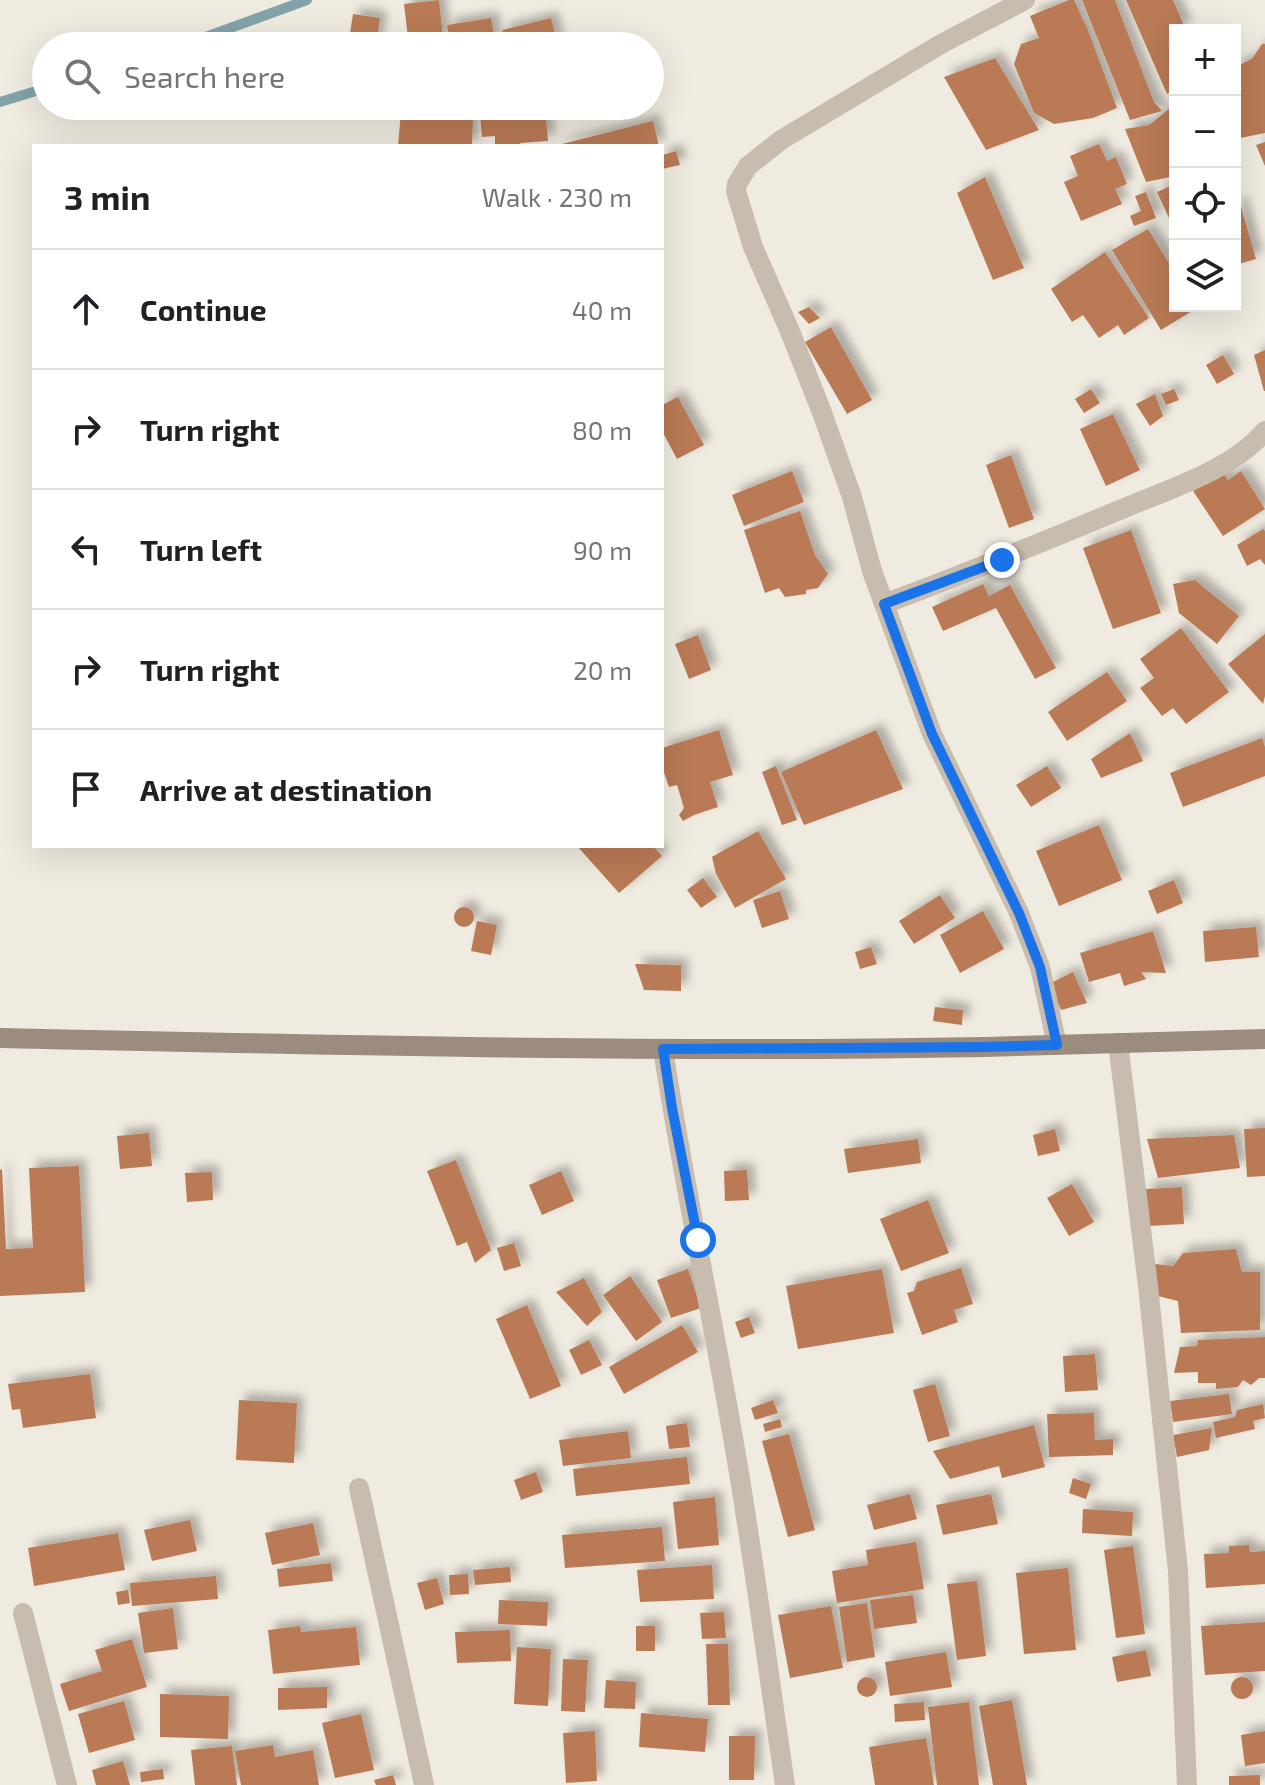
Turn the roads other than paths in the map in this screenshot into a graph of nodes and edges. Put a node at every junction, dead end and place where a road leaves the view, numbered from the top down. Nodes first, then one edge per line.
1 (1025, 0) edge
2 (1265, 431) edge
3 (884, 604) junction
4 (0, 1038) edge
5 (1265, 1039) edge
6 (1118, 1043) junction
7 (1057, 1045) junction
8 (663, 1049) junction
9 (359, 1488) dead end
10 (23, 1613) dead end
11 (67, 1785) edge
12 (424, 1785) edge
13 (785, 1785) edge
14 (1187, 1785) edge

1 - 3 street
2 - 3 street
3 - 7 street
4 - 8 street
5 - 6 street
6 - 7 street
6 - 14 street
7 - 8 street
8 - 13 street
9 - 12 street
10 - 11 street

